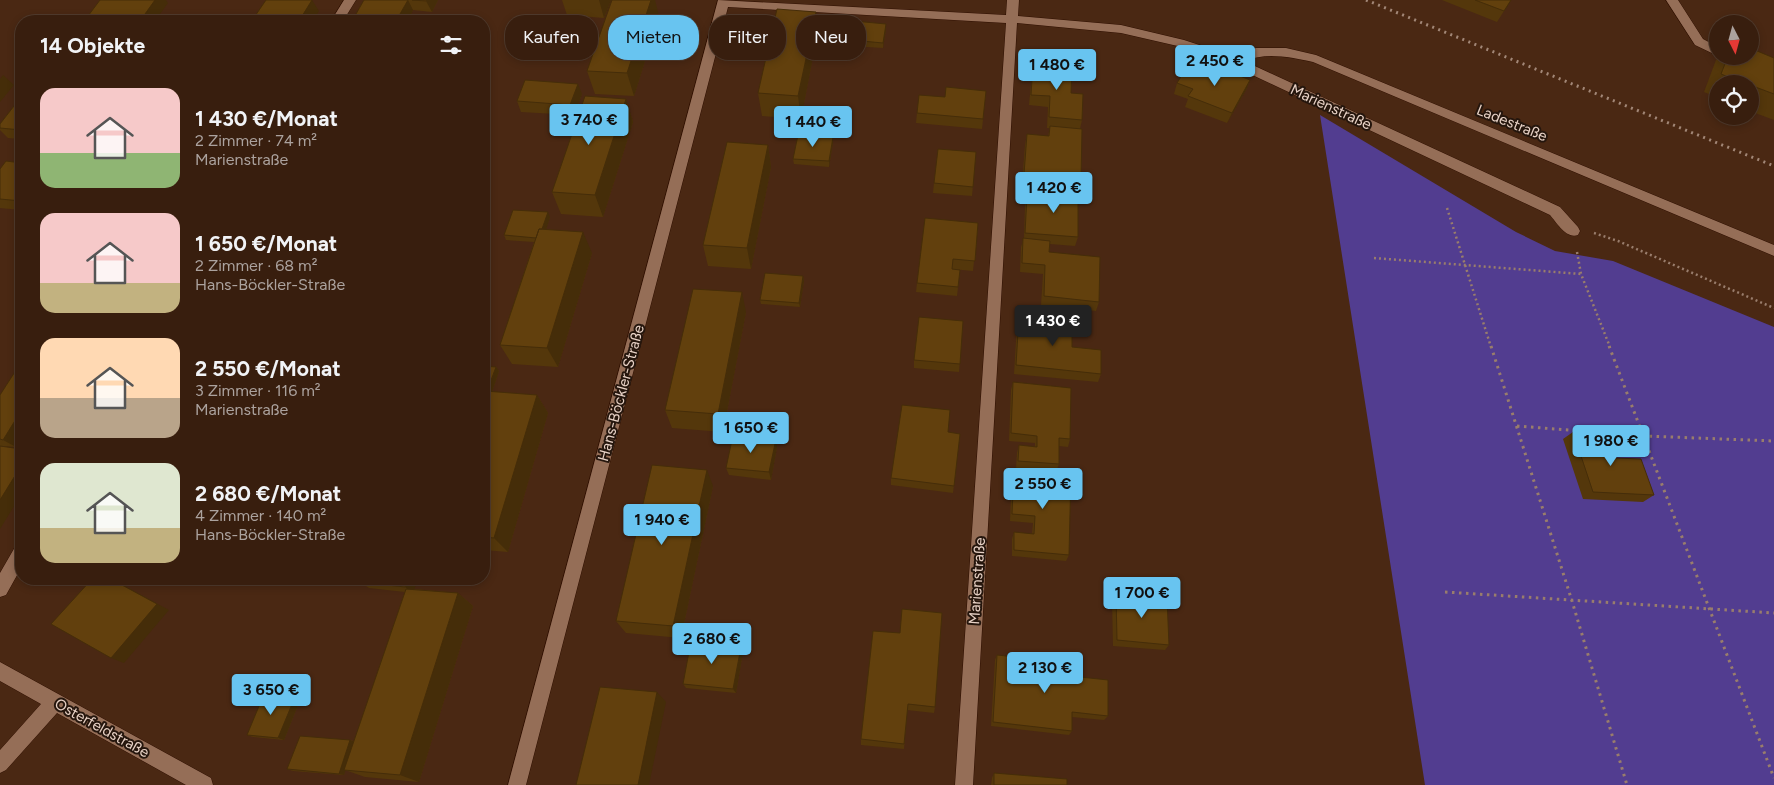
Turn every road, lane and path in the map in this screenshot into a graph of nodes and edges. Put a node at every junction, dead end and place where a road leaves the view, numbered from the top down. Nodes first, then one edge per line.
1 (350, 0) edge
2 (1013, 0) edge
3 (1672, 0) edge
4 (724, 1) edge
5 (341, 15) edge
6 (1012, 19) junction
7 (1709, 48) edge
8 (1233, 61) junction
9 (1447, 208) dead end
10 (1573, 231) junction
11 (1774, 252) edge
12 (1374, 258) dead end
13 (1466, 265) junction
14 (1581, 274) junction
15 (1774, 308) edge
16 (1517, 426) junction
17 (1645, 436) junction
18 (1774, 441) edge
19 (15, 563) edge
20 (0, 589) edge
21 (1445, 592) dead end
22 (1572, 601) junction
23 (1709, 609) junction
24 (1774, 613) edge
25 (0, 671) edge
26 (54, 701) junction
27 (0, 764) edge
28 (1774, 778) edge
29 (204, 785) edge
30 (516, 785) edge
31 (964, 785) edge
32 (1628, 785) edge

1 - 5 street
2 - 6 street
3 - 7 street
4 - 6 street, Marienstraße
4 - 30 street, Hans-Böckler-Straße
6 - 8 street, Marienstraße
6 - 31 street, Marienstraße
8 - 10 street, Marienstraße
8 - 11 street, Ladestraße
9 - 13 path
10 - 14 path
10 - 15 path
12 - 13 path
13 - 14 path
13 - 16 path
14 - 17 path
16 - 17 path
16 - 22 path
17 - 18 path
17 - 23 path
19 - 20 street
21 - 22 path
22 - 23 path
22 - 32 path
23 - 24 path
23 - 28 path
25 - 26 street, Osterfeldstraße
26 - 27 street
26 - 29 street, Osterfeldstraße

